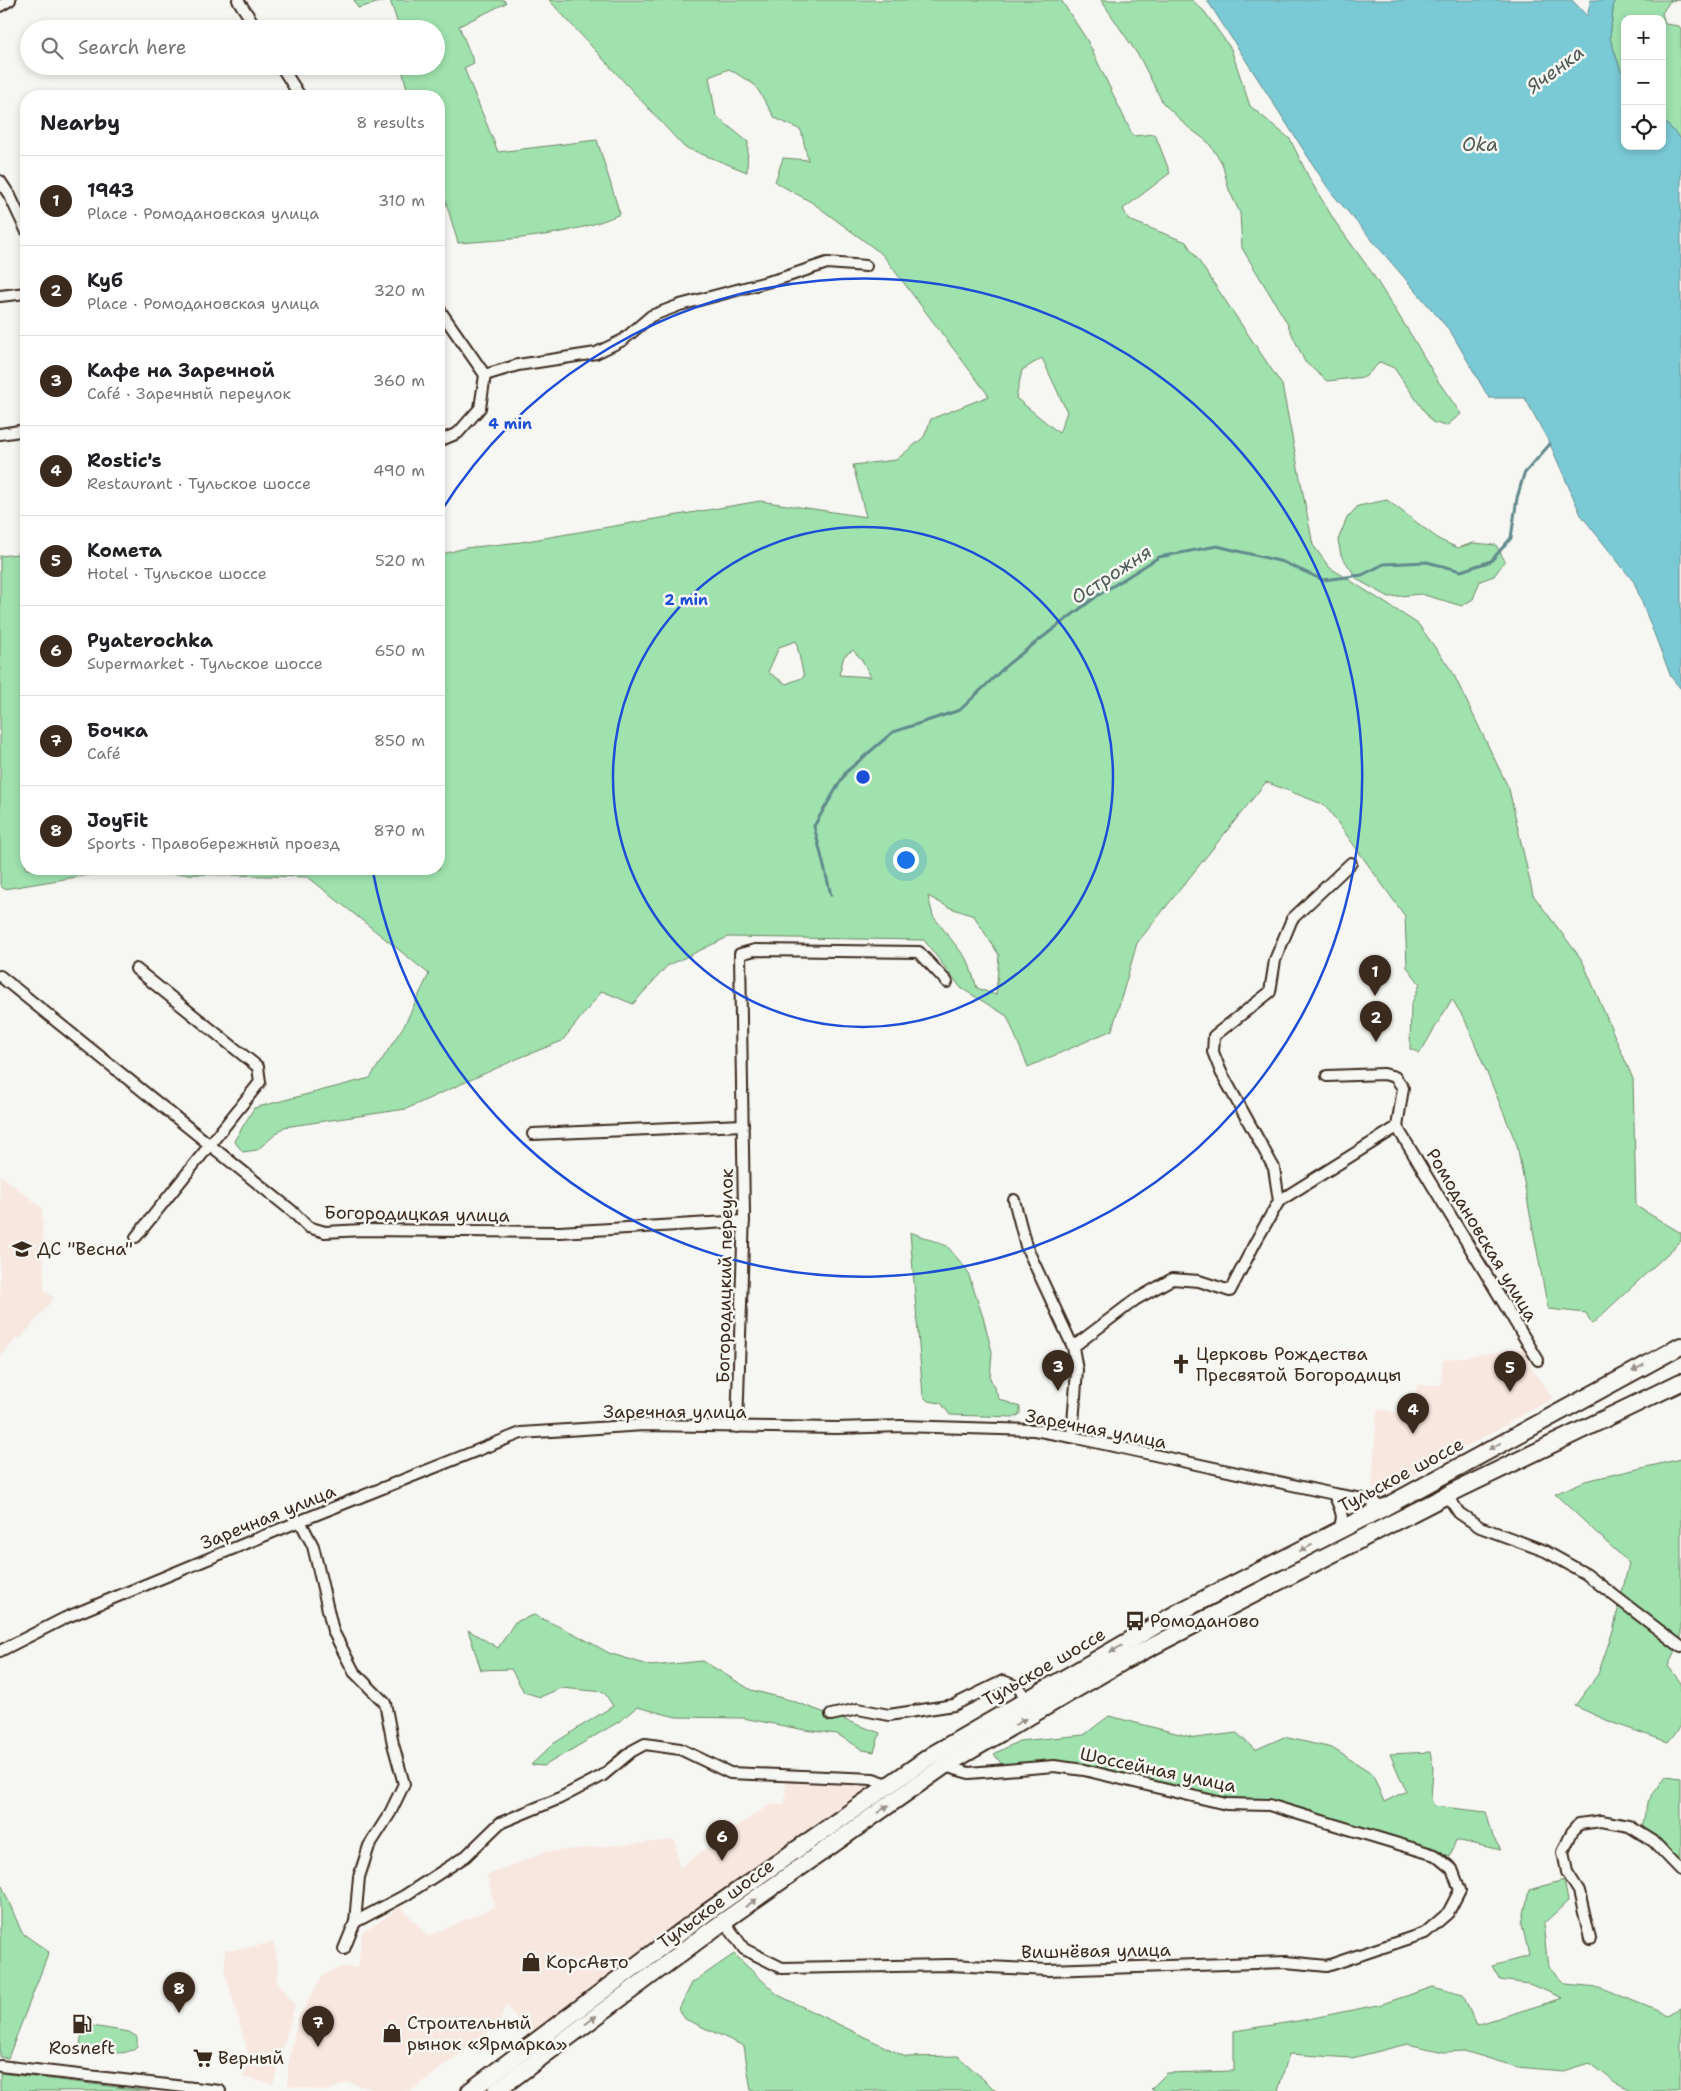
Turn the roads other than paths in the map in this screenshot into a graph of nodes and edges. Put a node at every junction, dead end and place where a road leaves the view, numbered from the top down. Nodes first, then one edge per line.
1 (10, 0) edge
2 (238, 0) edge
3 (0, 6) edge
4 (251, 20) edge
5 (287, 75) edge
6 (296, 90) edge
7 (0, 181) edge
8 (20, 217) edge
9 (866, 266) dead end
10 (20, 294) edge
11 (0, 296) edge
12 (445, 318) edge
13 (485, 375) junction
14 (20, 431) edge
15 (0, 434) edge
16 (445, 438) edge
17 (1351, 862) dead end
18 (136, 969) dead end
19 (0, 976) edge
20 (947, 982) dead end
21 (1327, 1076) dead end
22 (743, 1125) junction
23 (1397, 1127) junction
24 (534, 1134) dead end
25 (210, 1145) junction
26 (1014, 1200) dead end
27 (1279, 1201) junction
28 (744, 1221) junction
29 (136, 1237) dead end
30 (1681, 1346) edge
31 (1073, 1347) junction
32 (1538, 1360) dead end
33 (1681, 1382) edge
34 (737, 1428) junction
35 (1072, 1437) junction
36 (1334, 1494) junction
37 (1447, 1495) junction
38 (1385, 1507) junction
39 (300, 1521) junction
40 (1335, 1533) junction
41 (1681, 1647) edge
42 (0, 1651) edge
43 (1027, 1700) junction
44 (831, 1714) dead end
45 (944, 1766) junction
46 (888, 1784) junction
47 (1681, 1870) edge
48 (1460, 1890) joint
49 (355, 1922) junction
50 (724, 1922) junction
51 (1590, 1939) dead end
52 (344, 1949) dead end
53 (0, 2066) edge
54 (220, 2091) edge
55 (470, 2091) edge
56 (496, 2091) edge

1 - 3 street
2 - 4 street
5 - 6 street
7 - 8 street
9 - 13 street
10 - 11 street
12 - 13 street
13 - 16 street
14 - 15 street
17 - 27 street
18 - 25 street
19 - 25 street, Богородицкая улица
20 - 22 street, Богородицкий переулок
21 - 23 street
22 - 24 street
22 - 28 street, Богородицкий переулок
23 - 27 street
23 - 32 street, Ромодановская улица
25 - 28 street, Богородицкая улица
25 - 29 street
26 - 31 street
27 - 31 street
28 - 34 street, Богородицкий переулок
30 -> 38 main road, Тульское шоссе
31 - 35 street
33 - 37 main road, Тульское шоссе
34 - 35 street, Заречная улица
34 - 39 street, Заречная улица
35 - 36 street, Заречная улица
36 - 38 street, Заречная улица
36 - 40 street
37 - 41 street
45 -> 37 main road, Тульское шоссе
38 - 40 main road, Тульское шоссе
39 - 42 street, Заречная улица
39 - 49 street
40 -> 43 main road, Тульское шоссе
43 - 44 street
43 - 46 main road, Тульское шоссе
45 - 48 street, Шоссейная улица
50 -> 45 main road, Тульское шоссе
46 - 49 street
46 - 55 main road, Тульское шоссе
47 - 51 street
48 - 50 street, Вишнёвая улица
49 - 52 street
56 -> 50 main road, Тульское шоссе
53 - 54 street

